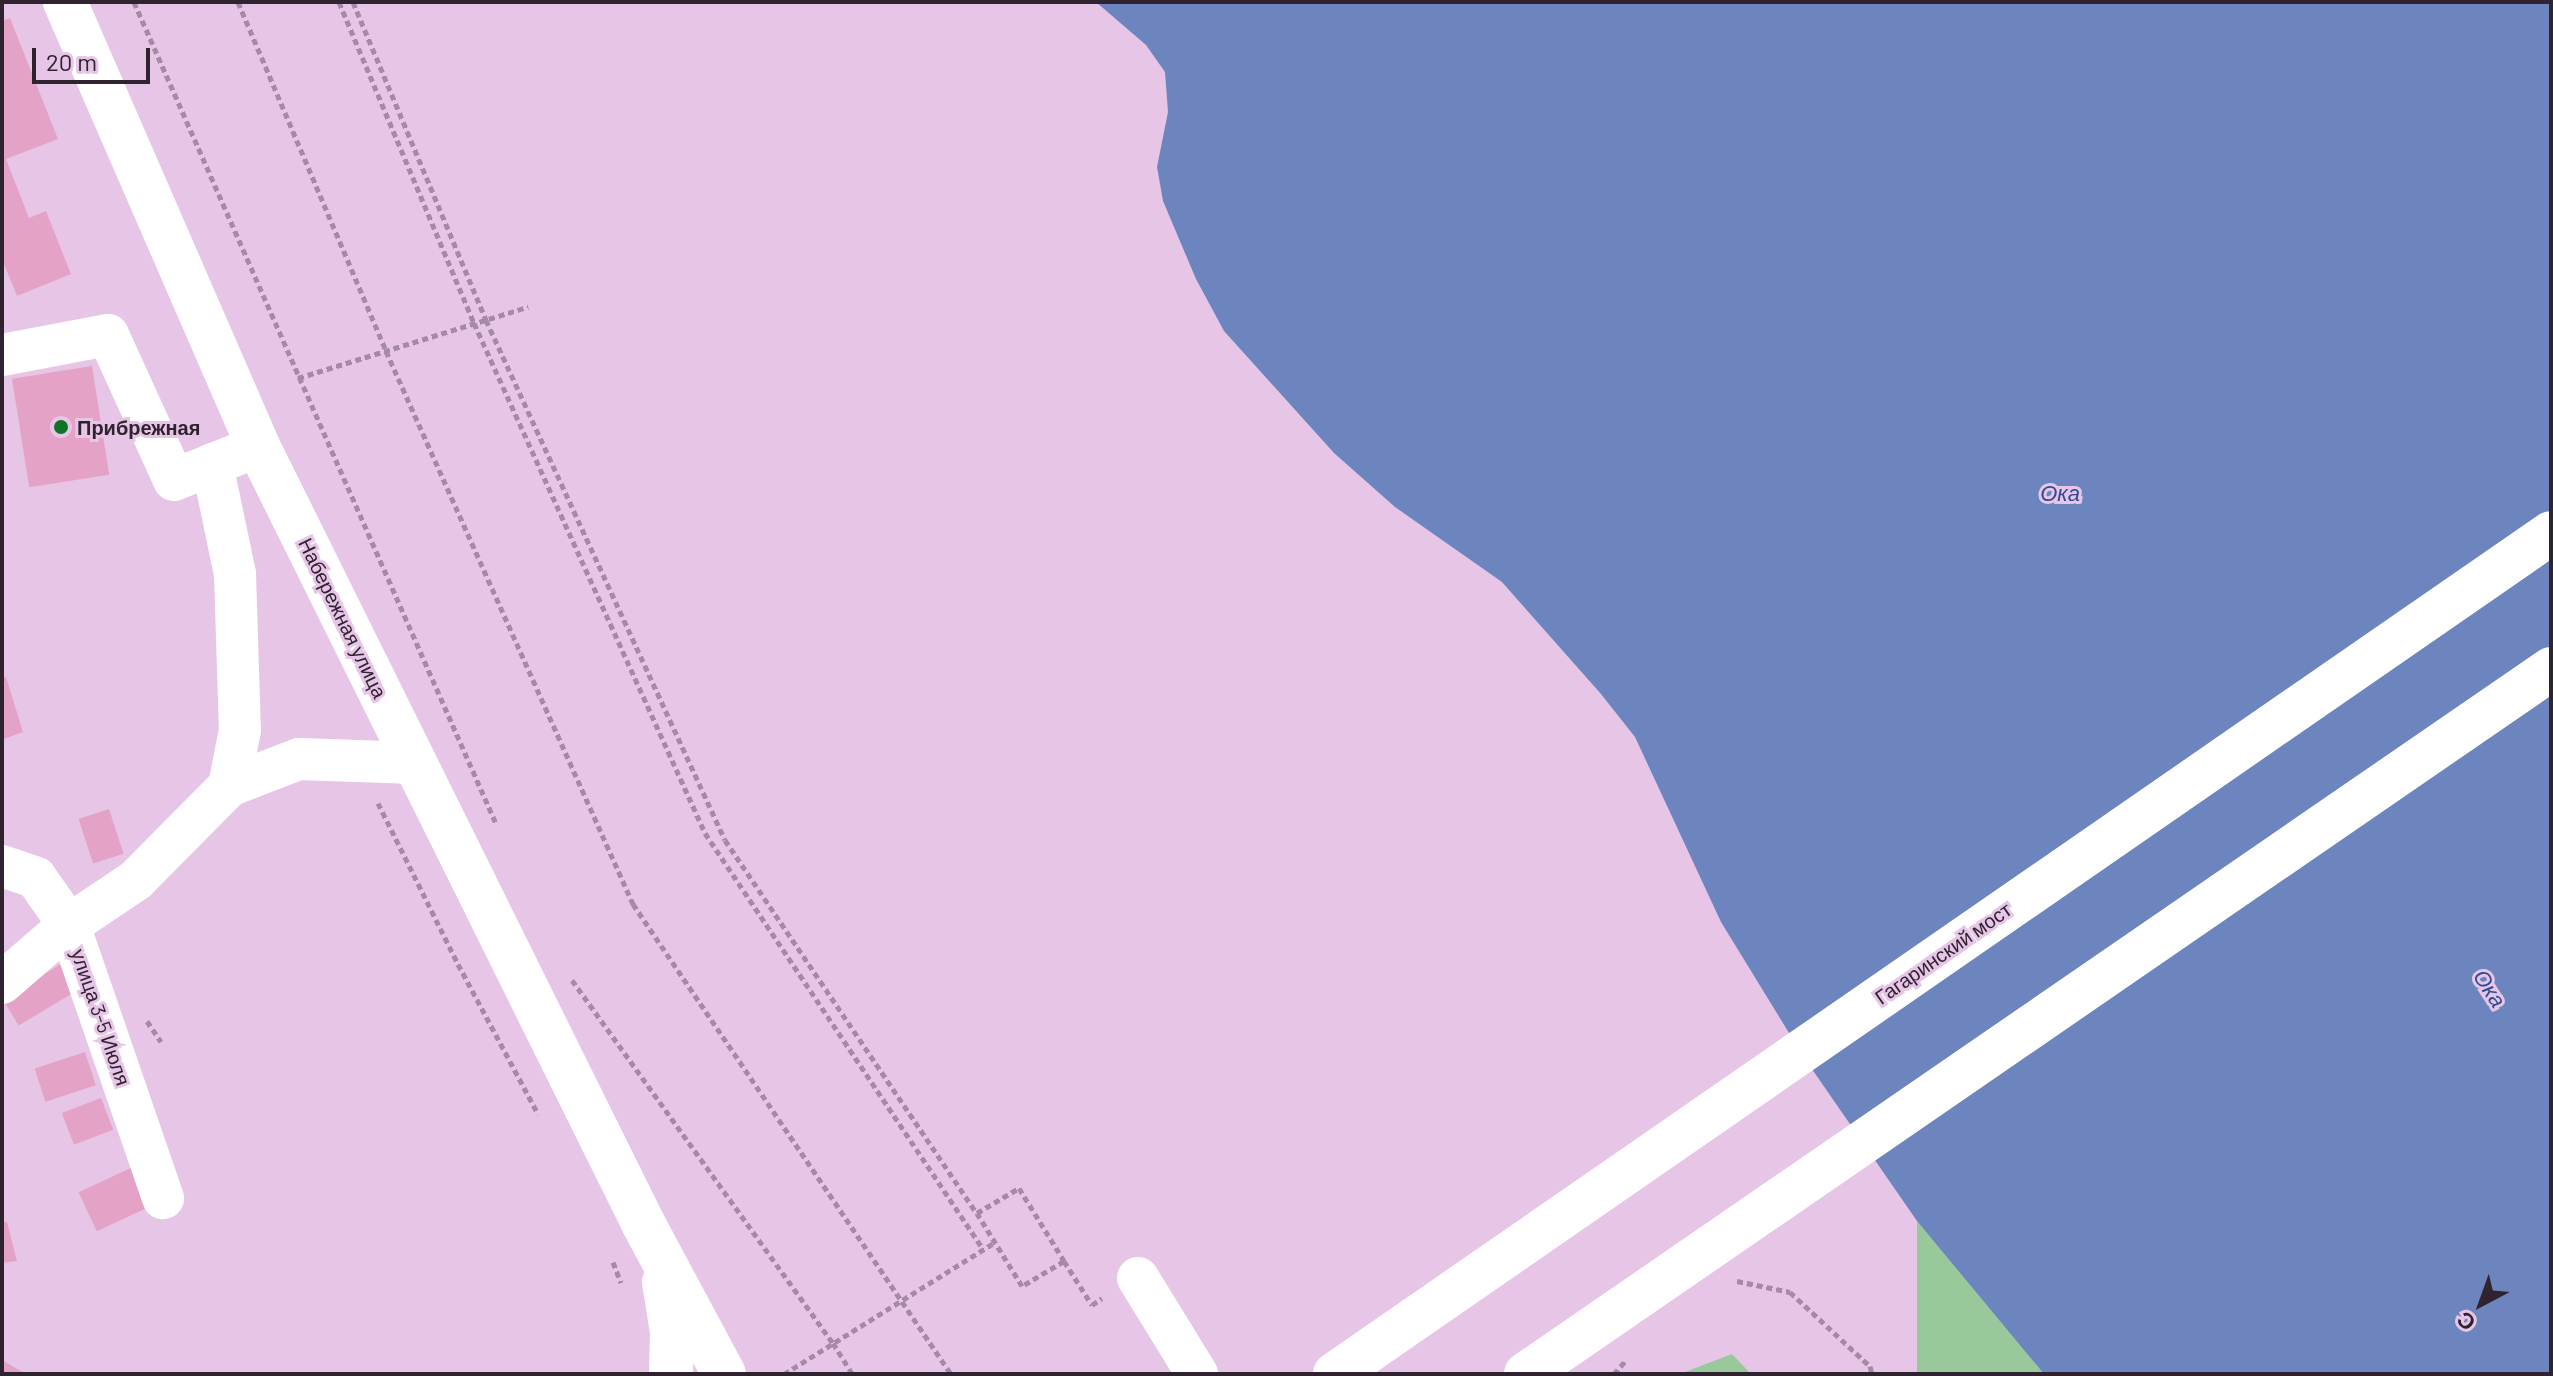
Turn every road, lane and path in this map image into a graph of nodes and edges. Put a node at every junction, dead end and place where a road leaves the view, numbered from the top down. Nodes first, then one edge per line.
1 (65, 2) edge
2 (134, 2) edge
3 (238, 2) edge
4 (339, 2) edge
5 (353, 2) edge
6 (528, 307) dead end
7 (486, 320) junction
8 (474, 323) junction
9 (386, 351) junction
10 (2, 355) edge
11 (298, 378) junction
12 (258, 446) junction
13 (212, 464) junction
14 (2551, 533) edge
15 (2551, 669) edge
16 (357, 761) junction
17 (415, 763) junction
18 (229, 786) junction
19 (503, 839) dead end
20 (2, 866) edge
21 (69, 925) junction
22 (2, 983) edge
23 (583, 1011) dead end
24 (545, 1127) dead end
25 (163, 1198) dead end
26 (977, 1213) junction
27 (643, 1223) junction
28 (995, 1242) junction
29 (983, 1249) junction
30 (609, 1250) dead end
31 (1064, 1261) junction
32 (1138, 1278) dead end
33 (1724, 1278) dead end
34 (624, 1294) dead end
35 (902, 1299) junction
36 (1092, 1305) dead end
37 (833, 1343) junction
38 (1634, 1350) dead end
39 (671, 1374) edge
40 (724, 1374) edge
41 (784, 1374) edge
42 (852, 1374) edge
43 (951, 1374) edge
44 (1197, 1374) edge
45 (1335, 1374) edge
46 (1526, 1374) edge
47 (1614, 1374) edge
48 (1872, 1374) edge

1 - 12 main road, Набережная улица
2 - 11 path
3 - 9 path
4 - 8 path
5 - 7 path
6 - 7 path
7 - 8 path
7 - 26 path
8 - 9 path
8 - 29 path
9 - 11 path
9 - 35 path
10 - 13 street
11 - 19 path
12 - 13 street
12 - 17 main road, Набережная улица
13 - 18 street
14 - 45 main road, Гагаринский мост
15 - 46 main road
16 - 17 street
16 - 18 street
16 - 24 path
17 - 27 main road, Набережная улица
18 - 21 street
20 - 21 street, улица 3-5 Июля
21 - 22 street
21 - 25 street, улица 3-5 Июля
23 - 37 path
26 - 28 path
26 - 31 path
27 - 39 main road
27 - 40 main road
28 - 29 path
28 - 31 path
29 - 35 path
30 - 34 path
31 - 36 path
32 - 44 street
33 - 48 path
35 - 37 path
35 - 43 path
37 - 41 path
37 - 42 path
38 - 47 path

